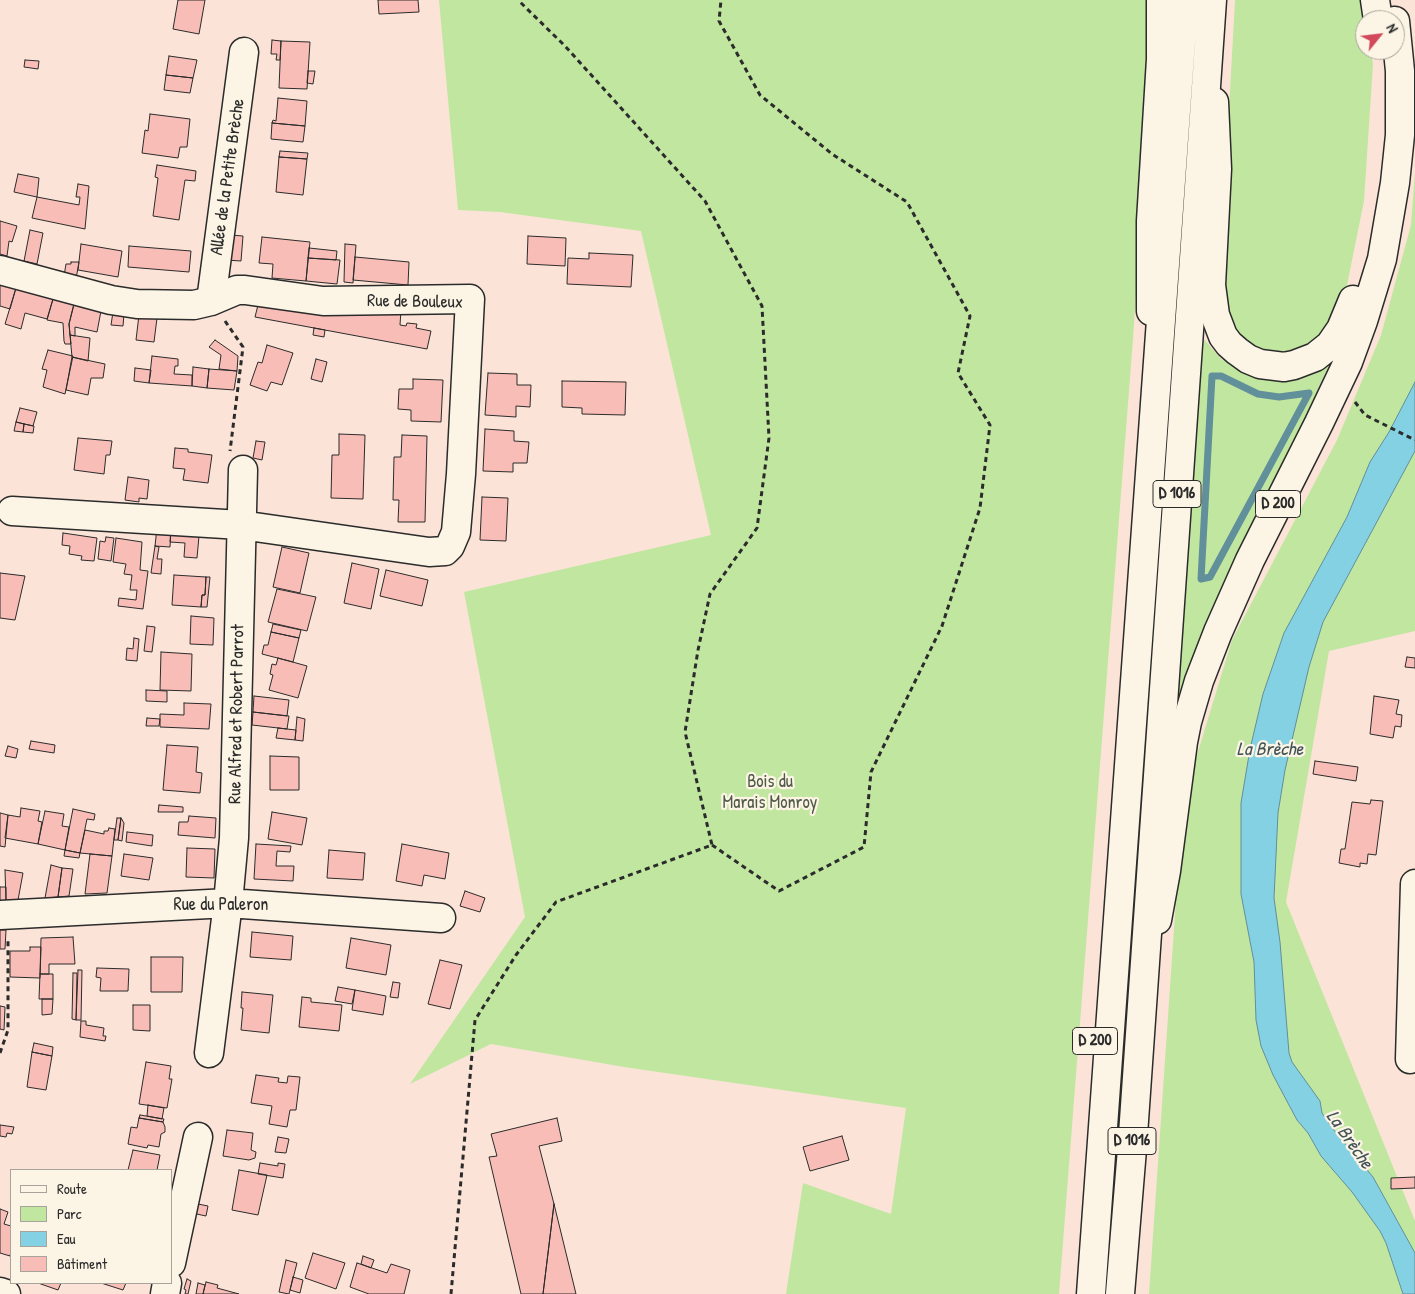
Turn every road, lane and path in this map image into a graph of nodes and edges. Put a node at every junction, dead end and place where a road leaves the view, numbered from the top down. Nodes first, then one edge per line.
1 (518, 0) edge
2 (721, 0) edge
3 (1161, 0) edge
4 (1184, 0) edge
5 (1212, 0) edge
6 (1209, 42) junction
7 (244, 52) dead end
8 (1382, 60) edge
9 (1399, 60) edge
10 (0, 270) edge
11 (211, 301) junction
12 (1353, 396) dead end
13 (1153, 421) junction
14 (1415, 440) edge
15 (237, 462) joint
16 (12, 511) dead end
17 (241, 525) junction
18 (1127, 789) junction
19 (712, 845) junction
20 (1415, 884) edge
21 (228, 903) junction
22 (4, 915) edge
23 (441, 918) dead end
24 (1142, 988) junction
25 (0, 1053) edge
26 (209, 1053) dead end
27 (1410, 1059) dead end
28 (198, 1137) dead end
29 (172, 1258) edge
30 (0, 1292) edge
31 (6, 1294) edge
32 (451, 1294) edge
33 (1074, 1294) edge
34 (1091, 1294) edge
35 (1120, 1294) edge

1 - 19 path
2 - 19 path
3 - 13 main road
4 - 13 main road, D 1016
5 - 6 main road, D 1016
6 - 8 main road
6 - 24 main road, D 1016
7 - 11 main road, Allée de la Petite Brèche
9 - 24 main road, D 200
10 - 11 main road, Rue de Bouleux
11 - 15 path
11 - 17 main road, Rue de Bouleux
12 - 14 path
13 - 18 main road, D 1016
15 - 17 main road, Rue Alfred et Robert Parrot
16 - 17 main road
17 - 21 main road, Rue Alfred et Robert Parrot
18 - 33 main road, D 200
18 - 34 main road, D 1016
19 - 32 path
20 - 27 main road
21 - 22 main road, Rue du Paleron
21 - 23 main road, Rue du Paleron
21 - 26 main road, Rue Alfred et Robert Parrot
22 - 25 path
24 - 35 main road, D 1016
28 - 29 main road
30 - 31 main road

